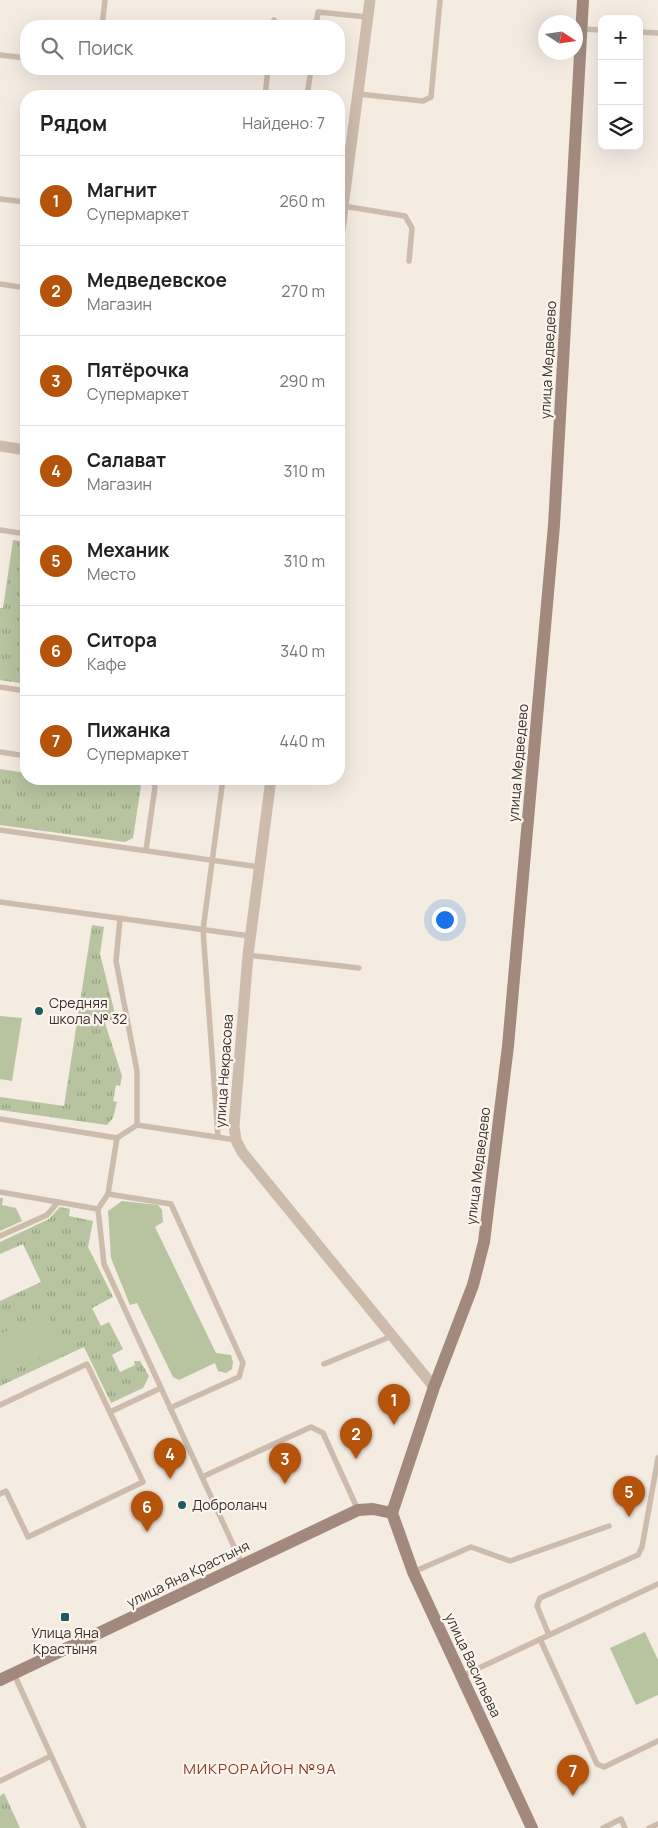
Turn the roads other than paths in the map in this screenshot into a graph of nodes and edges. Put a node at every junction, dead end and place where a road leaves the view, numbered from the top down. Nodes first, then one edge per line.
1 (106, 0) edge
2 (370, 0) edge
3 (440, 0) edge
4 (583, 0) edge
5 (582, 15) edge
6 (368, 17) junction
7 (103, 20) edge
8 (317, 20) edge
9 (583, 29) edge
10 (598, 30) edge
11 (643, 32) edge
12 (658, 33) edge
13 (0, 55) edge
14 (20, 57) edge
15 (579, 60) edge
16 (267, 75) edge
17 (310, 75) edge
18 (266, 90) edge
19 (308, 90) edge
20 (357, 94) junction
21 (345, 167) edge
22 (0, 199) edge
23 (20, 201) edge
24 (345, 206) edge
25 (408, 261) dead end
26 (0, 284) edge
27 (20, 287) edge
28 (0, 446) edge
29 (20, 449) edge
30 (0, 530) edge
31 (20, 533) edge
32 (0, 687) edge
33 (20, 690) edge
34 (0, 752) edge
35 (20, 755) edge
36 (154, 785) edge
37 (222, 785) edge
38 (270, 785) edge
39 (0, 830) edge
40 (146, 850) junction
41 (212, 860) junction
42 (259, 867) junction
43 (0, 902) edge
44 (120, 918) junction
45 (203, 930) junction
46 (250, 936) junction
47 (248, 955) junction
48 (358, 968) dead end
49 (0, 1119) edge
50 (137, 1125) junction
51 (218, 1137) junction
52 (117, 1138) junction
53 (236, 1140) junction
54 (0, 1192) edge
55 (108, 1194) junction
56 (58, 1202) junction
57 (98, 1209) junction
58 (0, 1236) edge
59 (392, 1336) junction
60 (324, 1364) dead end
61 (434, 1387) junction
62 (161, 1388) junction
63 (0, 1405) edge
64 (170, 1408) junction
65 (110, 1412) junction
66 (658, 1458) edge
67 (202, 1477) junction
68 (0, 1494) edge
69 (358, 1510) junction
70 (392, 1513) junction
71 (609, 1526) dead end
72 (242, 1564) junction
73 (414, 1572) junction
74 (658, 1584) edge
75 (549, 1635) junction
76 (540, 1639) junction
77 (14, 1674) junction
78 (462, 1676) junction
79 (0, 1680) edge
80 (658, 1741) edge
81 (51, 1756) junction
82 (0, 1781) edge
83 (658, 1824) edge
84 (84, 1828) edge
85 (532, 1828) edge
86 (603, 1828) edge
87 (625, 1828) edge
88 (649, 1828) edge

1 - 7 lane
2 - 6 street
3 - 20 lane
4 - 5 street, улица Медведево
6 - 8 lane
6 - 20 street
9 - 10 lane
11 - 12 lane
13 - 14 lane
15 - 61 street, улица Медведево
16 - 18 lane
17 - 19 lane
20 - 21 street
22 - 23 lane
24 - 25 lane
26 - 27 lane
28 - 29 street
30 - 31 lane
32 - 33 lane
34 - 35 lane
36 - 40 lane
37 - 41 lane
38 - 42 street, улица Некрасова
39 - 40 lane
40 - 41 lane
41 - 42 lane
41 - 45 lane
42 - 46 street, улица Некрасова
43 - 44 lane
44 - 45 lane
44 - 50 lane
45 - 46 lane
45 - 51 lane
46 - 47 street, улица Некрасова
47 - 48 lane
47 - 53 street, улица Некрасова
49 - 52 lane
50 - 51 lane
50 - 52 lane
51 - 53 lane
52 - 55 lane
53 - 59 street, улица Некрасова
54 - 56 lane
55 - 57 lane
55 - 64 lane
56 - 57 lane
56 - 58 lane
57 - 62 lane
59 - 60 lane
59 - 61 street, улица Некрасова
61 - 70 street, улица Медведево
62 - 64 lane
62 - 65 lane
63 - 65 lane
64 - 67 lane
65 - 68 lane
66 - 75 lane
67 - 69 lane
67 - 72 lane
69 - 70 street, улица Яна Крастыня
69 - 72 street, улица Яна Крастыня
70 - 73 street, улица Васильева
71 - 73 lane
72 - 77 street, улица Яна Крастыня
73 - 78 street, улица Васильева
74 - 75 lane
75 - 76 lane
76 - 78 lane
76 - 80 lane
77 - 79 street, улица Яна Крастыня
77 - 81 lane
78 - 85 street, улица Васильева
81 - 82 lane
81 - 84 lane
83 - 88 lane
86 - 87 lane

